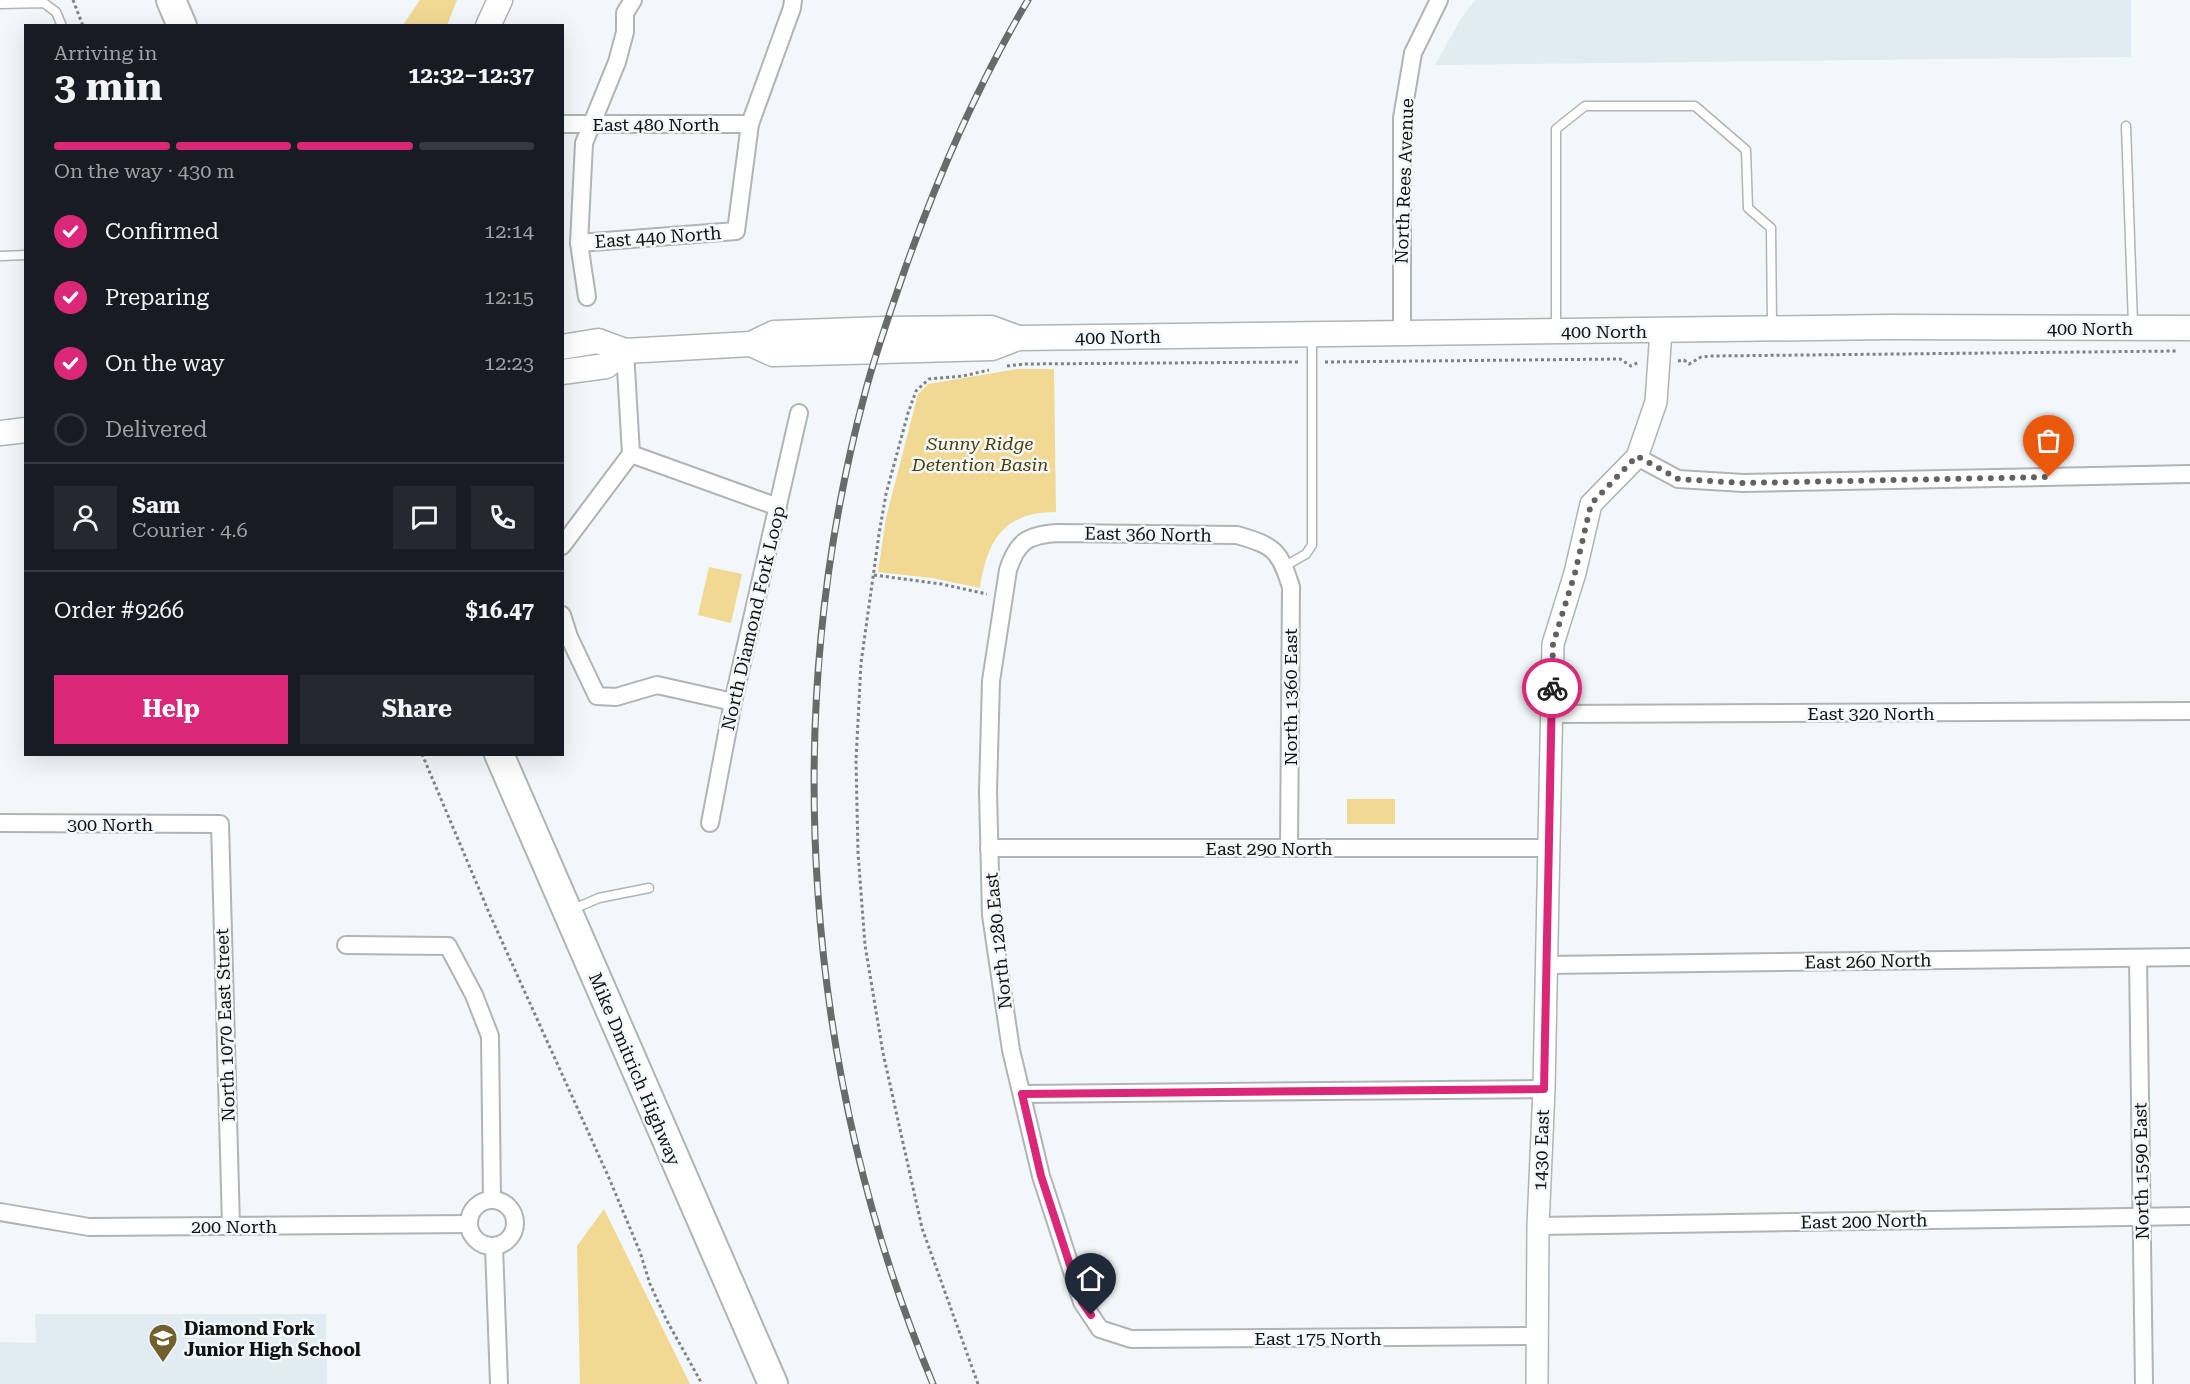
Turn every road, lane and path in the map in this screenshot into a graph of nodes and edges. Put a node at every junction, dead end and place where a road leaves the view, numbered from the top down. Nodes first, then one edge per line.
1 (72, 0) edge
2 (171, 0) edge
3 (500, 0) edge
4 (633, 0) edge
5 (793, 0) edge
6 (1439, 0) edge
7 (0, 4) edge
8 (61, 24) edge
9 (82, 24) edge
10 (181, 24) edge
11 (489, 24) edge
12 (564, 124) edge
13 (750, 124) junction
14 (590, 125) junction
15 (2126, 126) dead end
16 (579, 243) junction
17 (24, 255) edge
18 (0, 256) edge
19 (587, 297) dead end
20 (2133, 328) junction
21 (2190, 328) edge
22 (1772, 329) junction
23 (1556, 331) junction
24 (1660, 331) junction
25 (1402, 333) junction
26 (1312, 334) junction
27 (564, 347) edge
28 (626, 351) junction
29 (2178, 351) dead end
30 (1684, 360) dead end
31 (1312, 362) junction
32 (1637, 362) dead end
33 (947, 371) dead end
34 (564, 372) edge
35 (963, 376) junction
36 (799, 412) dead end
37 (24, 430) edge
38 (0, 433) edge
39 (632, 454) junction
40 (1637, 456) junction
41 (2190, 474) edge
42 (778, 507) junction
43 (564, 543) edge
44 (1022, 543) joint
45 (1275, 550) joint
46 (1285, 566) junction
47 (874, 575) junction
48 (988, 594) dead end
49 (564, 621) edge
50 (733, 702) junction
51 (2190, 711) edge
52 (1552, 714) junction
53 (423, 756) edge
54 (500, 756) edge
55 (0, 823) edge
56 (710, 823) dead end
57 (220, 824) joint
58 (989, 848) junction
59 (1289, 848) junction
60 (1549, 848) junction
61 (649, 888) dead end
62 (568, 912) junction
63 (346, 945) dead end
64 (2190, 957) edge
65 (2138, 958) junction
66 (1546, 965) junction
67 (1544, 1089) junction
68 (1022, 1094) junction
69 (492, 1200) junction
70 (0, 1212) edge
71 (2190, 1216) edge
72 (2142, 1217) junction
73 (469, 1224) junction
74 (231, 1226) junction
75 (1538, 1227) junction
76 (494, 1246) junction
77 (1100, 1329) joint
78 (1537, 1336) junction
79 (500, 1384) edge
80 (702, 1384) edge
81 (773, 1384) edge
82 (978, 1384) edge
83 (1537, 1384) edge
84 (2144, 1384) edge

1 - 9 path
2 - 10 highway
3 - 11 main road
4 - 14 street
5 - 13 street
6 - 25 street, North Rees Avenue
7 - 8 lane
12 - 14 street, East 480 North
13 - 14 street, East 480 North
13 - 16 street, East 440 North
14 - 16 street
15 - 20 lane
16 - 19 street
17 - 18 lane
20 - 21 main road, 400 North
20 - 22 main road, 400 North
22 - 23 lane
22 - 24 main road, 400 North
23 - 24 main road, 400 North
23 - 25 main road, 400 North
24 - 40 street, 1430 East
25 - 26 main road, 400 North
26 - 28 main road, 400 North
26 - 31 lane
27 - 28 main road
28 - 34 main road
28 - 39 street
29 - 30 path
31 - 32 path
31 - 35 path
31 - 46 lane
33 - 35 path
35 - 47 path
36 - 42 street, North Diamond Fork Loop
37 - 38 main road
39 - 42 street
39 - 43 street
40 - 41 street
40 - 52 street, 1430 East
42 - 50 street, North Diamond Fork Loop
44 - 45 street, East 360 North
44 - 58 street, North 1280 East
45 - 46 street, North 1360 East
46 - 59 street, North 1360 East
47 - 48 path
47 - 82 path
49 - 50 street
50 - 56 street, North Diamond Fork Loop
51 - 52 street, East 320 North
52 - 60 street, 1430 East
53 - 80 path
54 - 62 highway, Mike Dmitrich Highway
55 - 57 street, 300 North
57 - 74 street, North 1070 East Street
58 - 59 street, East 290 North
58 - 68 street, North 1280 East
59 - 60 street, East 290 North
60 - 66 street, 1430 East
61 - 62 lane
62 - 81 highway, Mike Dmitrich Highway
63 - 69 street
64 - 65 street, East 260 North
65 - 66 street, East 260 North
65 - 72 street, North 1590 East
66 - 67 street, 1430 East
67 - 68 street
67 - 75 street, 1430 East
68 - 77 street, North 1280 East
69 - 73 street
69 - 76 street
70 - 74 street, 200 North
71 - 72 street, East 200 North
72 - 75 street, East 200 North
72 - 84 street, North 1590 East
73 - 74 street, 200 North
73 - 76 street
75 - 78 street, 1430 East
76 - 79 street
77 - 78 street, East 175 North
78 - 83 street, 1430 East

